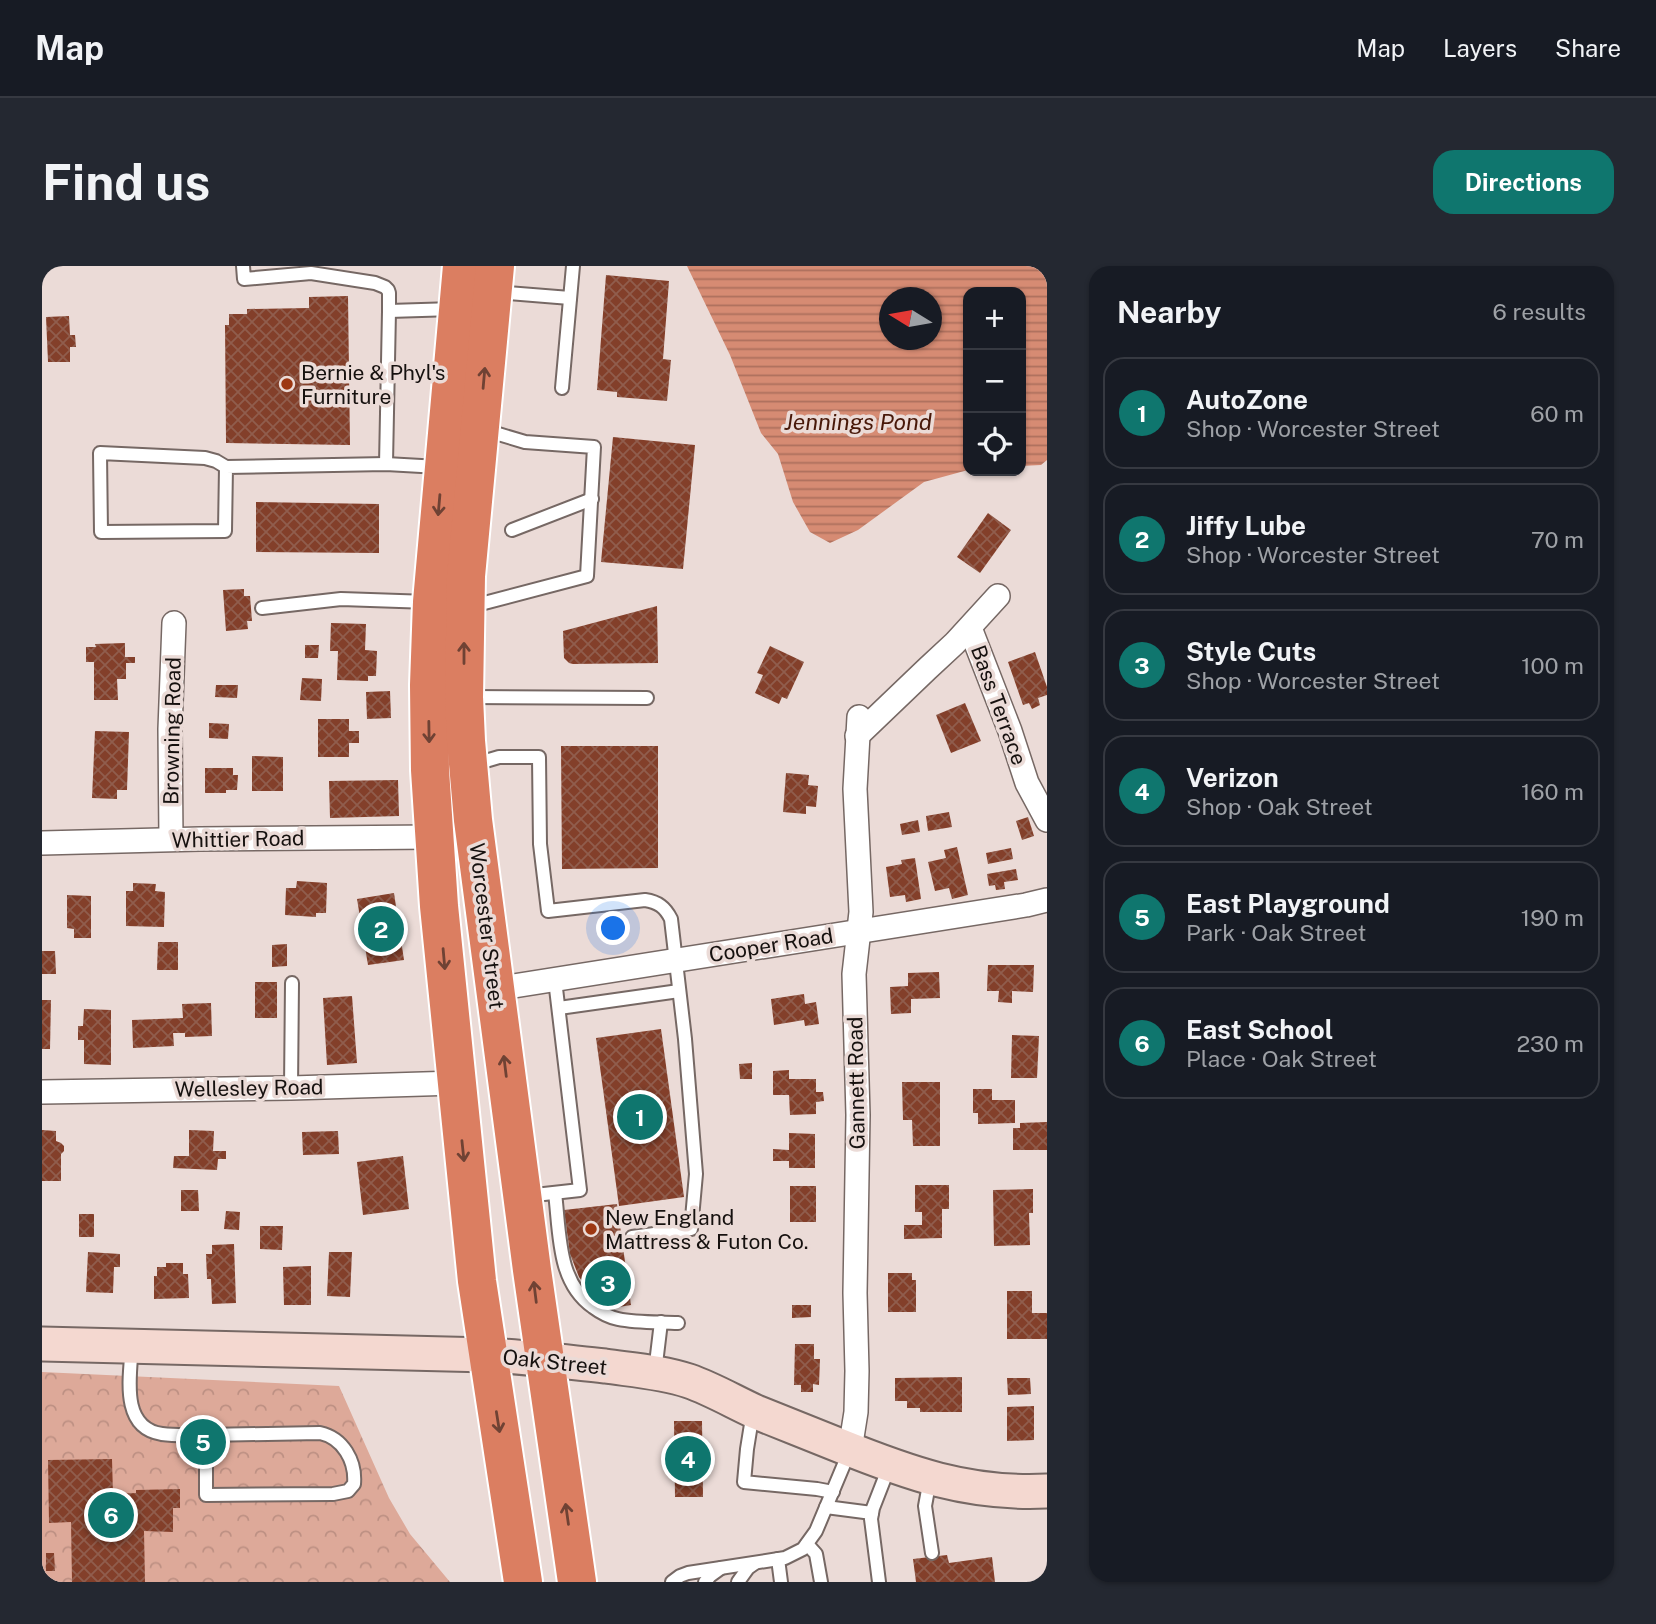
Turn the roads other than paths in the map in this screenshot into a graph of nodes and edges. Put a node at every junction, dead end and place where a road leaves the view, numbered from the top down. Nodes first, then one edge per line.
1 (243, 266) edge
2 (462, 266) edge
3 (573, 266) edge
4 (311, 270) edge
5 (494, 279) edge
6 (570, 298) junction
7 (458, 309) junction
8 (389, 311) junction
9 (562, 388) dead end
10 (480, 428) junction
11 (386, 464) junction
12 (226, 467) junction
13 (443, 467) junction
14 (592, 499) junction
15 (512, 530) dead end
16 (998, 596) dead end
17 (448, 605) junction
18 (262, 608) dead end
19 (174, 623) dead end
20 (970, 628) junction
21 (464, 697) junction
22 (647, 698) dead end
23 (468, 766) junction
24 (1047, 820) edge
25 (434, 837) junction
26 (171, 839) junction
27 (42, 843) edge
28 (1047, 900) edge
29 (859, 931) junction
30 (675, 961) junction
31 (555, 980) junction
32 (292, 983) dead end
33 (495, 989) junction
34 (679, 991) junction
35 (559, 1007) junction
36 (456, 1083) junction
37 (290, 1088) junction
38 (42, 1092) edge
39 (539, 1195) junction
40 (632, 1237) dead end
41 (661, 1322) junction
42 (678, 1323) dead end
43 (42, 1344) edge
44 (132, 1346) junction
45 (488, 1355) junction
46 (544, 1359) junction
47 (655, 1373) junction
48 (754, 1411) junction
49 (205, 1434) junction
50 (850, 1450) junction
51 (889, 1465) junction
52 (930, 1479) junction
53 (1047, 1491) edge
54 (833, 1492) junction
55 (826, 1507) junction
56 (872, 1513) junction
57 (807, 1544) junction
58 (932, 1553) dead end
59 (778, 1559) junction
60 (755, 1563) junction
61 (721, 1568) junction
62 (523, 1582) edge
63 (577, 1582) edge
64 (672, 1582) edge
65 (705, 1582) edge
66 (738, 1582) edge
67 (781, 1582) edge
68 (821, 1582) edge
69 (879, 1582) edge

1 - 4 lane
2 - 7 highway, Worcester Street
3 - 6 lane
4 - 8 lane
5 - 6 lane
10 -> 5 highway, Worcester Street
6 - 9 lane
7 - 8 lane
7 - 13 highway, Worcester Street
8 - 11 lane
10 - 14 lane
10 - 17 highway, Worcester Street
11 - 12 lane
11 - 13 lane
12 - 12 lane
13 -> 17 highway, Worcester Street
14 - 15 lane
14 - 17 lane
16 - 20 street
17 - 18 lane
21 -> 17 highway, Worcester Street
17 -> 25 highway, Worcester Street
19 - 26 street, Browning Road
20 - 24 street, Bass Terrace
20 - 29 street, Gannett Road
21 - 22 lane
21 - 23 highway, Worcester Street
23 - 30 lane
23 - 33 highway, Worcester Street
25 - 26 street, Whittier Road
25 -> 36 highway, Worcester Street
26 - 27 street, Whittier Road
28 - 29 street, Cooper Road
29 - 30 street, Cooper Road
29 - 50 street, Gannett Road
30 - 31 street, Cooper Road
30 - 34 lane
31 - 33 street, Cooper Road
31 - 35 lane
32 - 37 lane
39 -> 33 highway, Worcester Street
34 - 35 lane
34 - 40 lane
35 - 39 lane
36 - 37 street, Wellesley Road
36 -> 45 highway, Worcester Street
37 - 38 street, Wellesley Road
39 - 41 lane
46 -> 39 highway, Worcester Street
41 - 42 lane
41 - 47 lane
43 - 44 street, Oak Street
44 - 45 street, Oak Street
44 - 49 lane
45 - 46 street, Oak Street
45 -> 62 highway, Worcester Street
46 - 47 street, Oak Street
63 -> 46 highway, Worcester Street
47 - 48 street, Oak Street
48 - 50 street, Oak Street
48 - 54 lane
49 - 49 lane
50 - 51 street, Oak Street
50 - 54 lane
51 - 52 street, Oak Street
51 - 56 lane
52 - 53 street, Oak Street
52 - 58 lane
54 - 55 lane
55 - 56 lane
55 - 57 lane
56 - 69 lane
57 - 59 lane
57 - 68 lane
59 - 60 lane
59 - 67 lane
60 - 61 lane
60 - 66 lane
61 - 64 lane
61 - 65 lane

